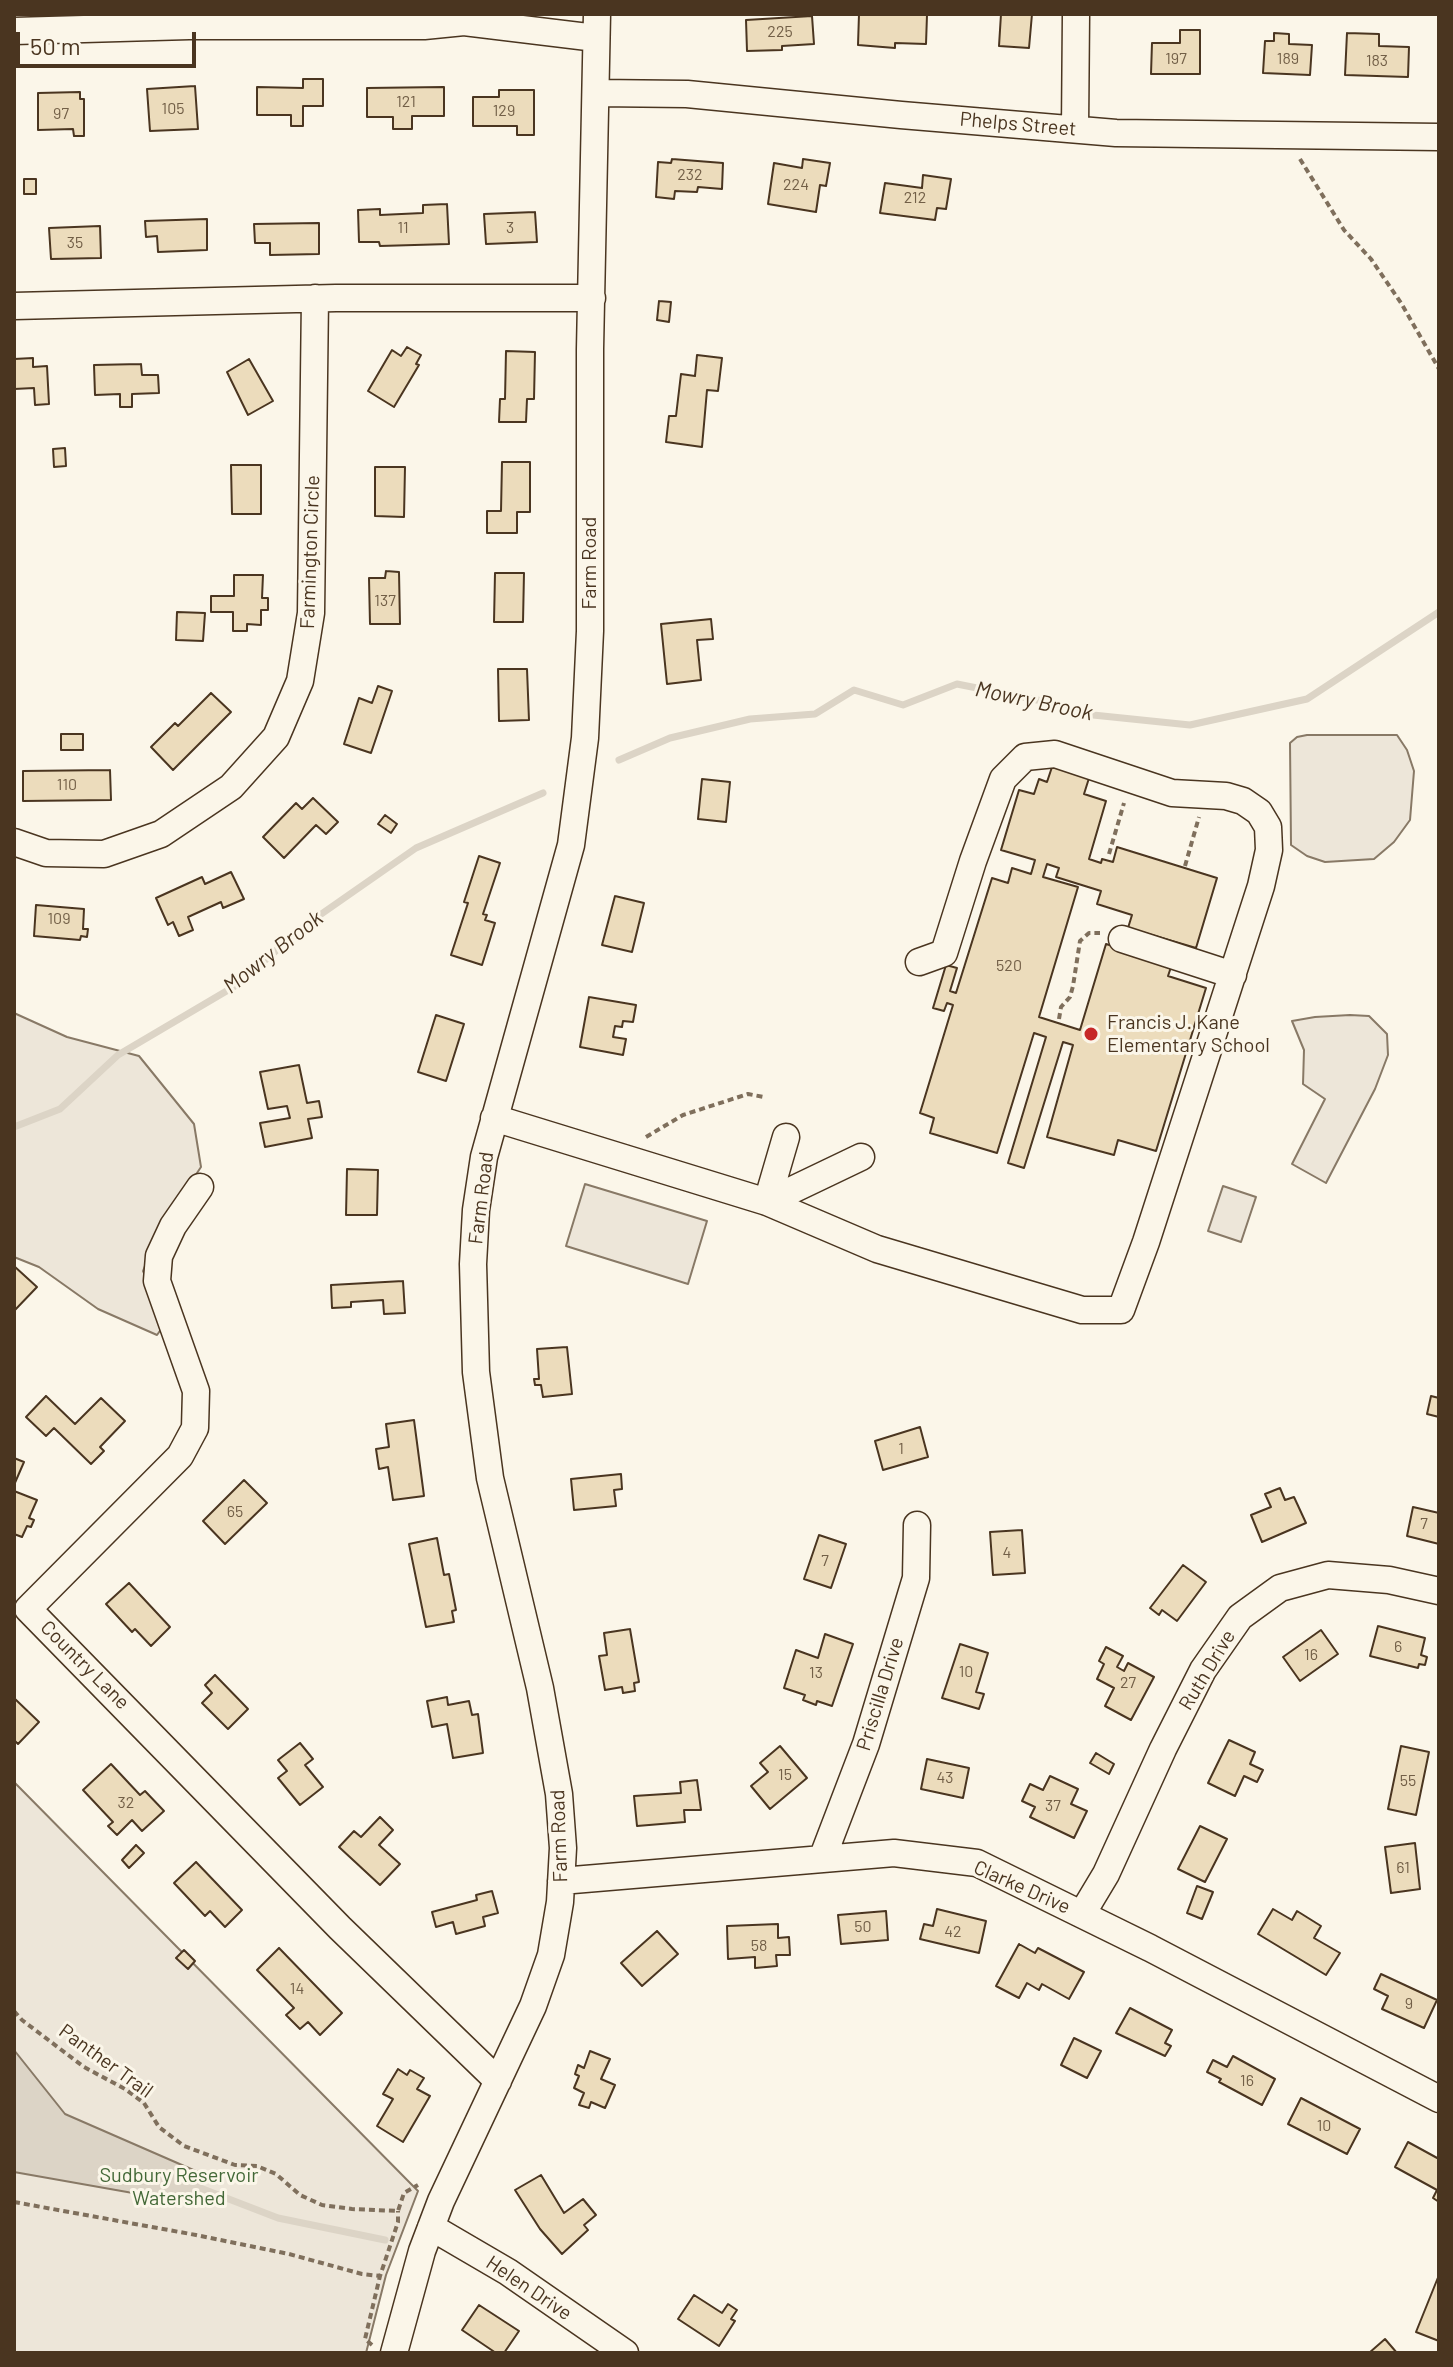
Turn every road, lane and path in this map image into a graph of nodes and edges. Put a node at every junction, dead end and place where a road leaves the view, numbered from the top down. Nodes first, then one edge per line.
1 (1076, 14) edge
2 (463, 18) edge
3 (597, 26) edge
4 (14, 31) edge
5 (597, 93) junction
6 (1075, 129) junction
7 (1283, 134) junction
8 (1439, 137) edge
9 (315, 298) junction
10 (592, 298) junction
11 (14, 306) edge
12 (1439, 369) edge
13 (1132, 778) junction
14 (1206, 795) junction
15 (14, 842) edge
16 (1109, 854) dead end
17 (1185, 866) dead end
18 (1122, 939) joint
19 (919, 962) dead end
20 (1233, 975) junction
21 (1059, 1019) dead end
22 (764, 1097) dead end
23 (494, 1118) junction
24 (646, 1137) dead end
25 (786, 1137) dead end
26 (861, 1157) dead end
27 (200, 1187) dead end
28 (767, 1202) junction
29 (917, 1525) dead end
30 (1439, 1591) edge
31 (822, 1859) junction
32 (561, 1881) junction
33 (1082, 1914) junction
34 (14, 2011) edge
35 (498, 2081) junction
36 (1439, 2099) edge
37 (418, 2185) dead end
38 (14, 2202) edge
39 (398, 2211) junction
40 (431, 2227) junction
41 (380, 2276) junction
42 (379, 2353) edge
43 (394, 2353) edge
44 (625, 2353) edge

1 - 6 street
2 - 3 street
2 - 4 street
3 - 5 street, Farm Road
5 - 6 street, Phelps Street
5 - 10 street, Farm Road
6 - 7 street, Phelps Street
7 - 8 street, Phelps Street
7 - 12 path
9 - 10 street
9 - 11 street
9 - 15 street, Farmington Circle
10 - 23 street, Farm Road
13 - 14 street
13 - 16 path
13 - 19 street
14 - 17 path
14 - 20 street
18 - 20 street
18 - 21 path
20 - 28 street
22 - 24 path
23 - 28 street
23 - 32 street, Farm Road
25 - 28 street
26 - 28 street
27 - 35 street, Country Lane
29 - 31 street, Priscilla Drive
30 - 33 street, Ruth Drive
31 - 32 street, Clarke Drive
31 - 33 street, Clarke Drive
32 - 35 street, Farm Road
33 - 36 street, Clarke Drive
34 - 39 path, Panther Trail
35 - 40 street, Farm Road
37 - 39 path
38 - 41 path
39 - 41 path
40 - 43 street, Farm Road
40 - 44 street, Helen Drive
41 - 42 path

